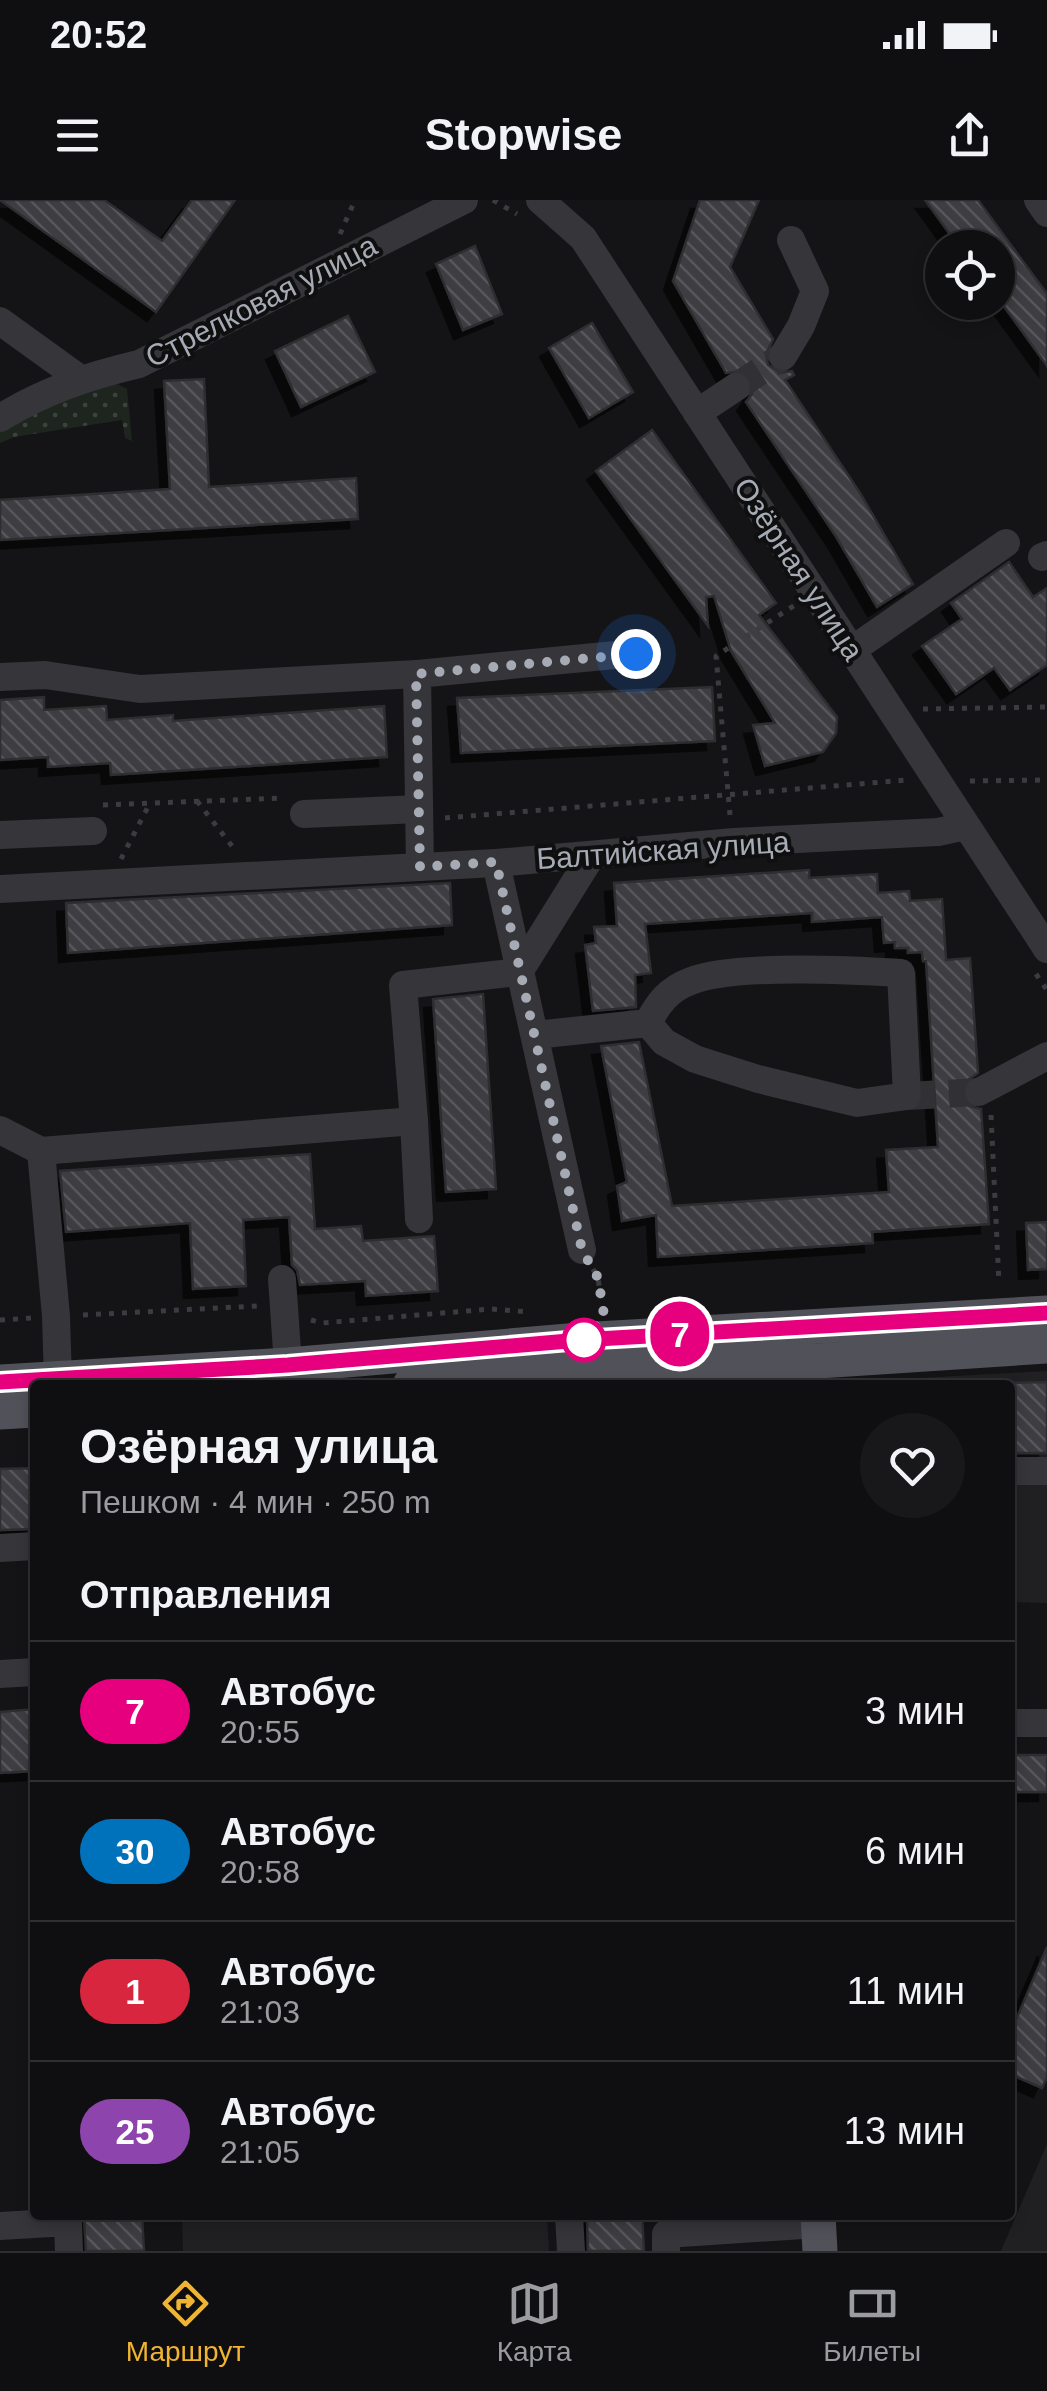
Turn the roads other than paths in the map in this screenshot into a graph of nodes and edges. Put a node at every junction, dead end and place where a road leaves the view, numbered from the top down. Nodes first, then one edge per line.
1 (464, 200) edge
2 (540, 200) edge
3 (1038, 200) edge
4 (1047, 213) edge
5 (790, 240) dead end
6 (0, 321) edge
7 (783, 356) tunnel mouth
8 (80, 378) junction
9 (736, 387) tunnel mouth
10 (698, 413) junction
11 (0, 418) edge
12 (1006, 543) dead end
13 (852, 650) junction
14 (636, 654) dead end
15 (416, 674) junction
16 (0, 677) edge
17 (293, 806) road end
18 (93, 818) road end
19 (419, 820) junction
20 (966, 826) junction
21 (0, 835) edge
22 (592, 855) junction
23 (496, 862) junction
24 (420, 867) junction
25 (0, 889) edge
26 (1047, 949) edge
27 (518, 972) junction
28 (648, 1023) junction
29 (534, 1035) junction
30 (1047, 1056) edge
31 (985, 1090) tunnel mouth
32 (414, 1121) junction
33 (0, 1130) edge
34 (41, 1151) junction
35 (419, 1219) dead end
36 (582, 1250) road end
37 (282, 1279) dead end
38 (1047, 1313) edge
39 (1047, 1346) edge
40 (764, 1359) edge
41 (288, 1365) junction
42 (58, 1380) joint
43 (478, 1380) edge
44 (30, 1381) edge
45 (0, 1382) edge
46 (30, 1410) edge
47 (0, 1412) edge
48 (1047, 1470) edge
49 (1015, 1472) edge
50 (30, 1546) edge
51 (0, 1548) edge
52 (30, 1672) edge
53 (0, 1674) edge
54 (1015, 1723) edge
55 (1047, 1723) edge
56 (51, 2220) edge
57 (68, 2220) edge
58 (568, 2220) edge
59 (775, 2221) edge
60 (0, 2226) edge
61 (819, 2230) edge
62 (69, 2251) edge
63 (571, 2251) edge
64 (666, 2251) edge

1 - 8 street, Стрелковая улица
2 - 10 street, Озёрная улица
3 - 4 street
5 - 7 street
6 - 8 street
8 - 11 street, Стрелковая улица
9 - 10 street
10 - 13 street, Озёрная улица
12 - 13 street
13 - 20 street, Озёрная улица
14 - 15 street
15 - 16 street
15 - 19 street
17 - 19 street
18 - 21 street
19 - 24 street
20 - 22 street, Балтийская улица
20 - 26 street, Озёрная улица
22 - 23 street, Балтийская улица
22 - 27 street
23 - 24 street, Балтийская улица
23 - 27 street
24 - 25 street, Балтийская улица
27 - 29 street
27 - 32 street
28 - 28 street
28 - 29 street
29 - 36 street
30 - 31 street
32 - 34 street
32 - 35 street
33 - 34 street
34 - 42 street
37 - 41 street
38 - 40 main road
39 - 40 main road
40 - 41 main road
40 - 43 main road
41 - 42 main road
44 - 45 main road
46 - 47 main road
48 - 49 street
50 - 51 street
52 - 53 street
54 - 55 street
56 - 60 street
57 - 62 street
58 - 63 street
59 - 61 street
59 - 64 street

